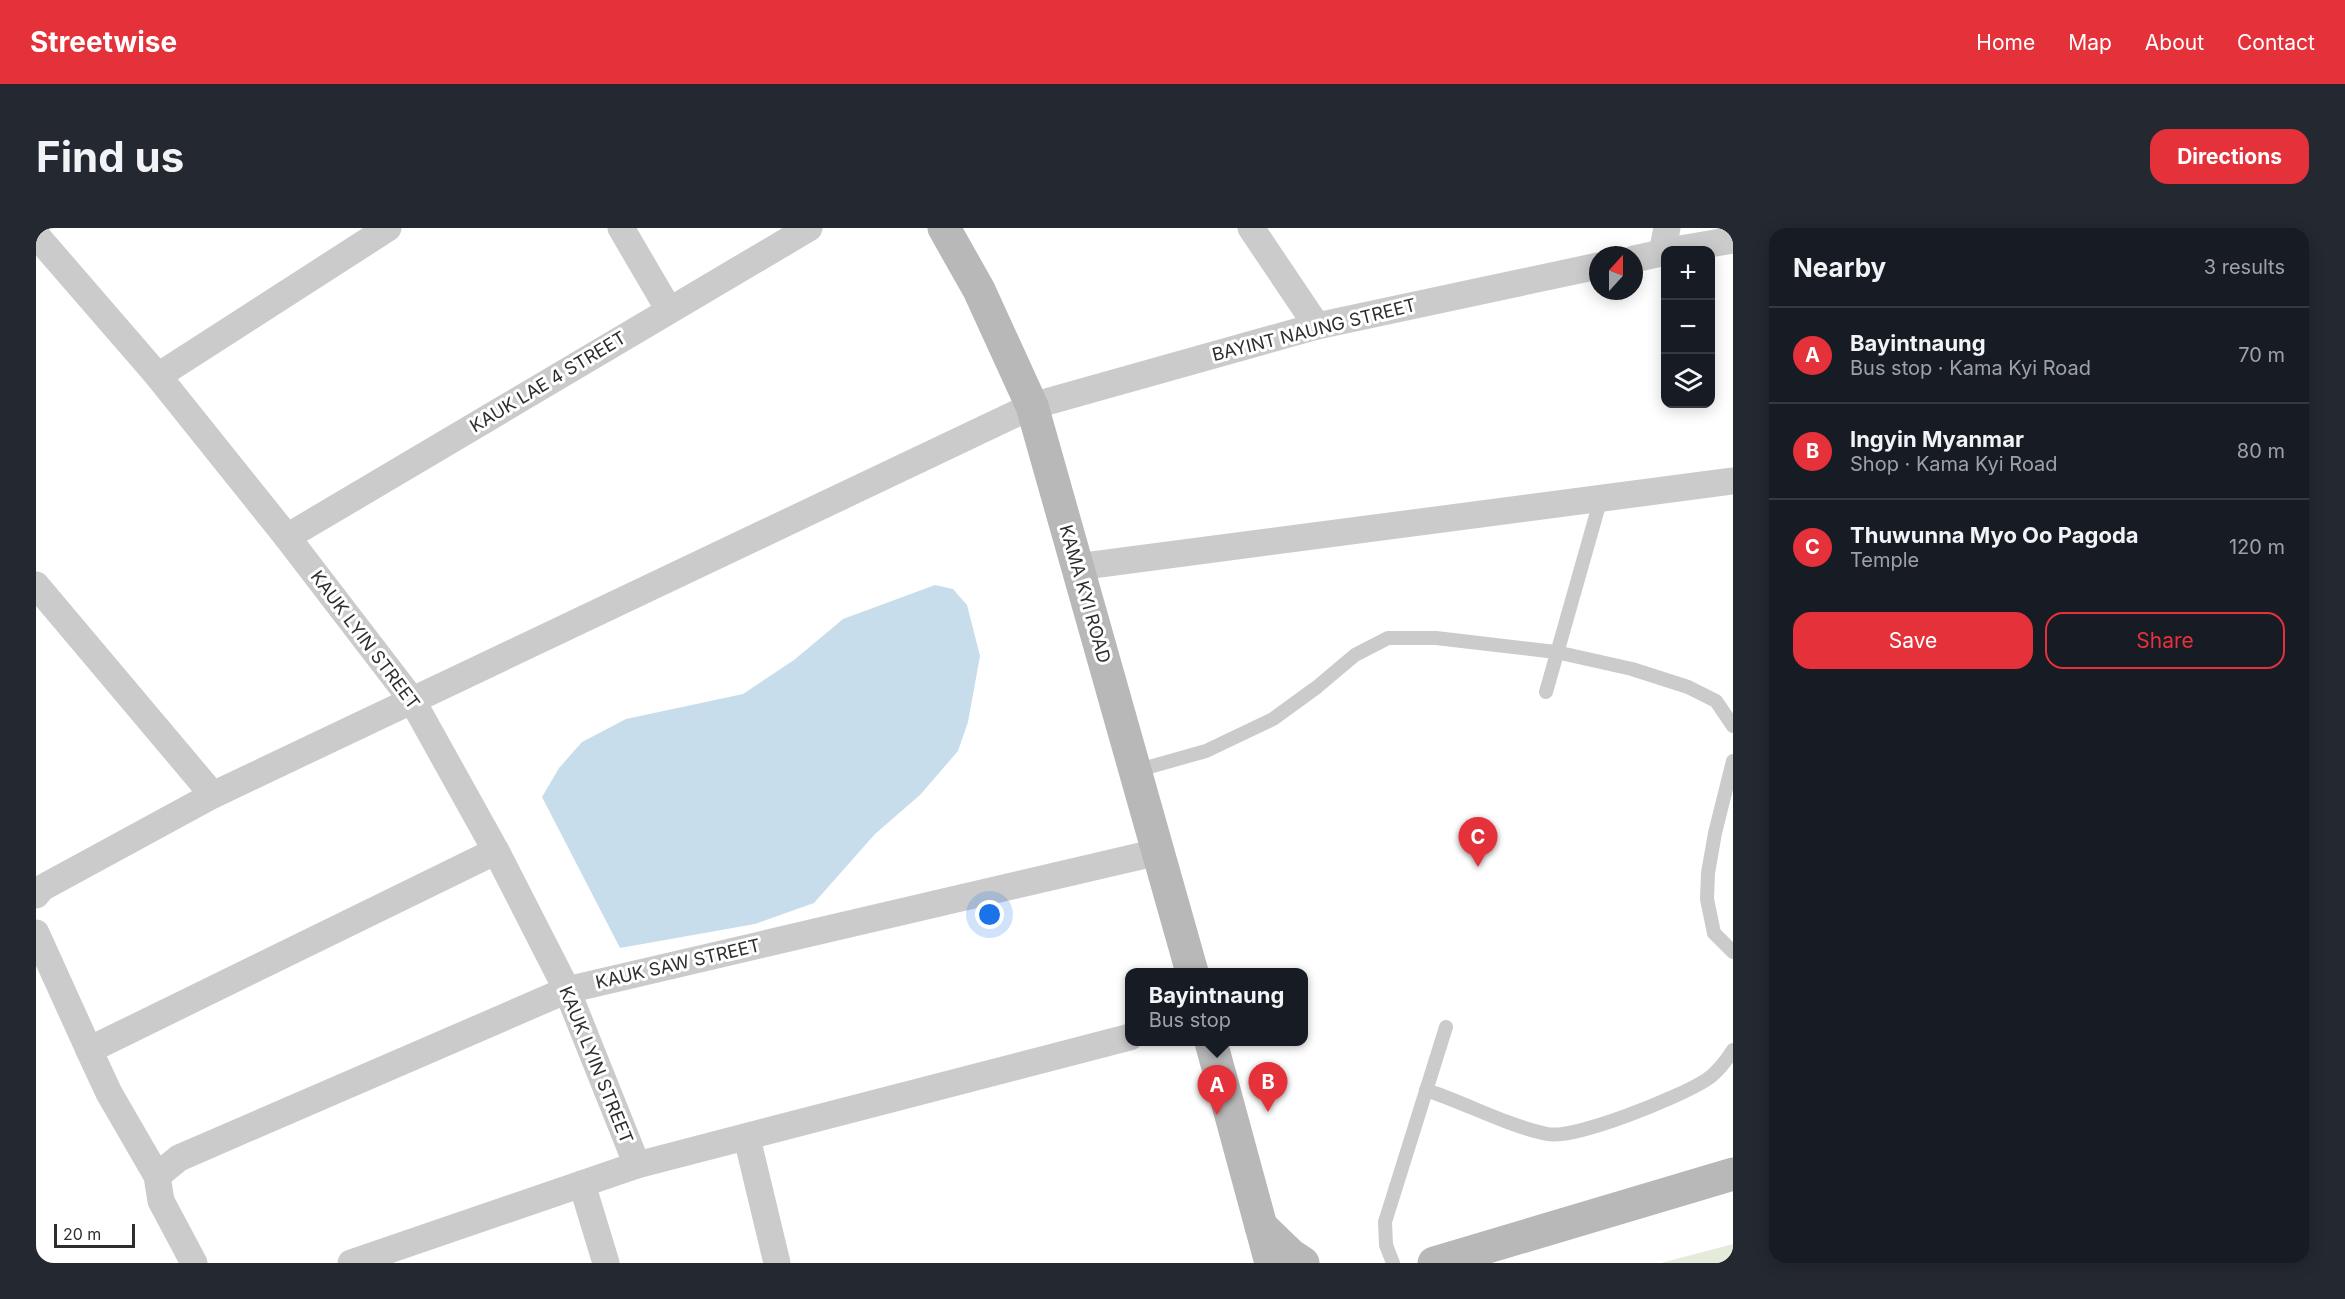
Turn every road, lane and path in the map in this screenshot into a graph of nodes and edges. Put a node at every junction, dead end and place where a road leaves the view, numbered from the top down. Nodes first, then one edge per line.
1 (388, 228) edge
2 (621, 228) edge
3 (809, 228) edge
4 (944, 228) edge
5 (1251, 228) edge
6 (36, 235) edge
7 (1733, 240) edge
8 (1667, 246) edge
9 (1661, 248) edge
10 (1643, 255) edge
11 (1589, 268) edge
12 (669, 310) junction
13 (1317, 326) junction
14 (158, 376) junction
15 (1032, 406) junction
16 (1733, 481) edge
17 (1601, 498) junction
18 (287, 537) junction
19 (1077, 567) junction
20 (36, 585) edge
21 (1556, 652) junction
22 (1545, 692) dead end
23 (412, 700) junction
24 (1733, 726) edge
25 (1733, 761) edge
26 (1135, 771) junction
27 (213, 795) junction
28 (496, 851) junction
29 (1158, 852) junction
30 (36, 895) edge
31 (36, 933) edge
32 (1733, 952) edge
33 (1191, 968) edge
34 (567, 990) junction
35 (1446, 1027) dead end
36 (1125, 1038) edge
37 (1212, 1046) edge
38 (89, 1050) junction
39 (1733, 1050) edge
40 (1426, 1090) junction
41 (747, 1138) junction
42 (637, 1166) junction
43 (1733, 1174) edge
44 (157, 1176) junction
45 (582, 1184) junction
46 (1261, 1226) junction
47 (380, 1258) edge
48 (194, 1263) edge
49 (351, 1263) edge
50 (606, 1263) edge
51 (777, 1263) edge
52 (1271, 1263) edge
53 (1303, 1263) edge
54 (1393, 1263) edge
55 (1434, 1263) edge

1 - 14 street
2 - 12 street
3 - 12 street, KAUK LAE 4 STREET
4 - 15 main road, KAMA KYI ROAD
5 - 13 street
6 - 14 street, KAUK LYIN STREET
7 - 8 street
9 - 10 street
11 - 13 street, BAYINT NAUNG STREET
12 - 18 street, KAUK LAE 4 STREET
13 - 15 street, BAYINT NAUNG STREET
14 - 18 street, KAUK LYIN STREET
15 - 19 main road, KAMA KYI ROAD
15 - 23 street, BAYINT NAUNG STREET
16 - 17 street
17 - 19 street
17 - 21 lane
18 - 23 street, KAUK LYIN STREET
19 - 26 main road, KAMA KYI ROAD
20 - 27 street
21 - 22 lane
21 - 24 lane
21 - 26 lane
23 - 27 street, BAYINT NAUNG STREET
23 - 28 street, KAUK LYIN STREET
25 - 32 lane
26 - 29 main road, KAMA KYI ROAD
27 - 30 street, BAYINT NAUNG STREET
28 - 34 street, KAUK LYIN STREET
28 - 38 street
29 - 33 main road, KAMA KYI ROAD
29 - 34 street, KAUK SAW STREET
31 - 38 street
34 - 42 street, KAUK LYIN STREET
34 - 44 street, KAUK SAW STREET
35 - 40 lane
36 - 41 street
37 - 46 main road
38 - 44 street
39 - 40 lane
40 - 54 lane
41 - 42 street
41 - 51 street
42 - 45 street
43 - 55 main road
44 - 48 street
45 - 47 street
45 - 50 street
46 - 52 main road
46 - 53 main road
47 - 49 street

